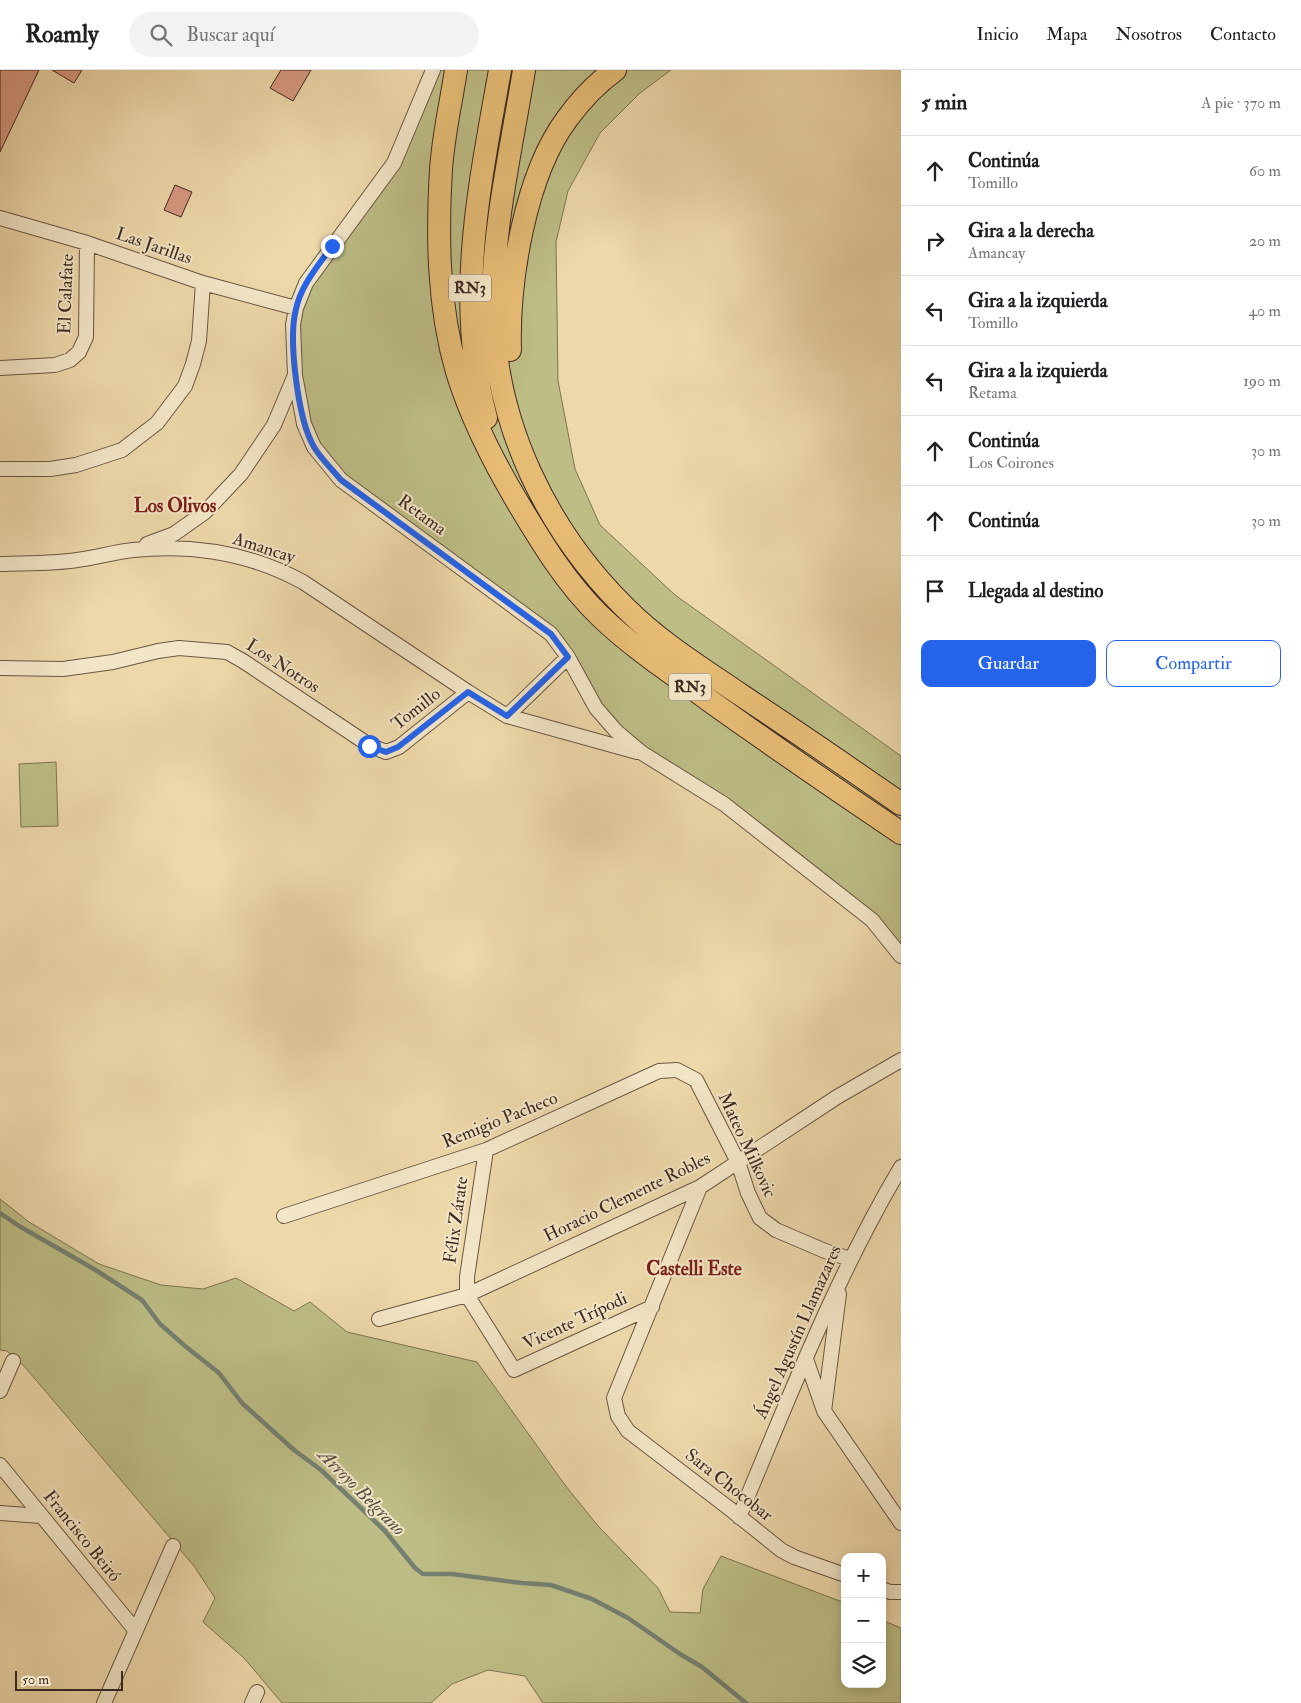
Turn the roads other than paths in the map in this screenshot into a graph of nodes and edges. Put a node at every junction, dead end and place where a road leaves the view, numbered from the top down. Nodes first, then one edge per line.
1 (433, 70) edge
2 (456, 70) edge
3 (500, 70) edge
4 (524, 70) edge
5 (615, 70) edge
6 (0, 218) edge
7 (87, 243) junction
8 (203, 283) junction
9 (296, 308) junction
10 (0, 368) edge
11 (296, 375) junction
12 (511, 423) junction
13 (0, 469) edge
14 (517, 502) junction
15 (131, 550) junction
16 (0, 564) edge
17 (568, 657) junction
18 (0, 668) edge
19 (468, 692) junction
20 (507, 716) junction
21 (386, 752) joint
22 (642, 753) junction
23 (901, 804) edge
24 (901, 833) edge
25 (901, 956) edge
26 (901, 1060) edge
27 (696, 1080) joint
28 (486, 1150) junction
29 (738, 1162) junction
30 (901, 1167) edge
31 (700, 1186) junction
32 (284, 1216) dead end
33 (850, 1259) junction
34 (840, 1279) junction
35 (467, 1295) junction
36 (652, 1307) junction
37 (379, 1319) dead end
38 (806, 1359) junction
39 (13, 1362) dead end
40 (0, 1391) edge
41 (614, 1398) joint
42 (824, 1411) junction
43 (0, 1465) edge
44 (0, 1513) edge
45 (41, 1516) junction
46 (739, 1517) junction
47 (901, 1523) edge
48 (173, 1546) dead end
49 (841, 1574) edge
50 (886, 1590) edge
51 (901, 1592) edge
52 (136, 1631) junction
53 (104, 1703) edge

1 - 9 street, Retama
2 - 14 highway
3 - 14 highway, RN3
4 - 12 highway, RN3
5 - 12 highway
6 - 7 street, Las Jarillas
7 - 8 street, Las Jarillas
7 - 10 street, El Calafate
8 - 9 street, Las Jarillas
8 - 13 street
9 - 11 street, Retama
11 - 15 street
11 - 17 street, Retama
12 - 23 highway, RN3
14 - 24 highway, RN3
15 - 16 street, Amancay
15 - 19 street, Amancay
17 - 20 street
17 - 22 street, Retama
18 - 21 street, Los Notros
19 - 20 street, Amancay
19 - 21 street, Tomillo
20 - 22 street, Amancay
22 - 25 street
26 - 29 street, Horacio Clemente Robles
27 - 28 street, Remigio Pacheco
27 - 29 street, Mateo Milkovic
28 - 32 street, Remigio Pacheco
28 - 35 street, Félix Zárate
29 - 31 street, Horacio Clemente Robles
29 - 33 street, Mateo Milkovic
30 - 33 street, Ángel Agustín Llamazares
31 - 35 street, Horacio Clemente Robles
31 - 36 street, Vicente Trípodi
33 - 34 street, Ángel Agustín Llamazares
34 - 38 street, Ángel Agustín Llamazares
34 - 42 street
35 - 36 street, Vicente Trípodi
35 - 37 street, Horacio Clemente Robles
36 - 41 street, Vicente Trípodi
38 - 42 street
38 - 46 street, Ángel Agustín Llamazares
39 - 40 street
41 - 46 street, Sara Chocobar
42 - 47 street
43 - 45 street, Francisco Beiró
44 - 45 street
45 - 52 street, Francisco Beiró
46 - 49 street, Sara Chocobar
48 - 52 street
50 - 51 street
52 - 53 street

